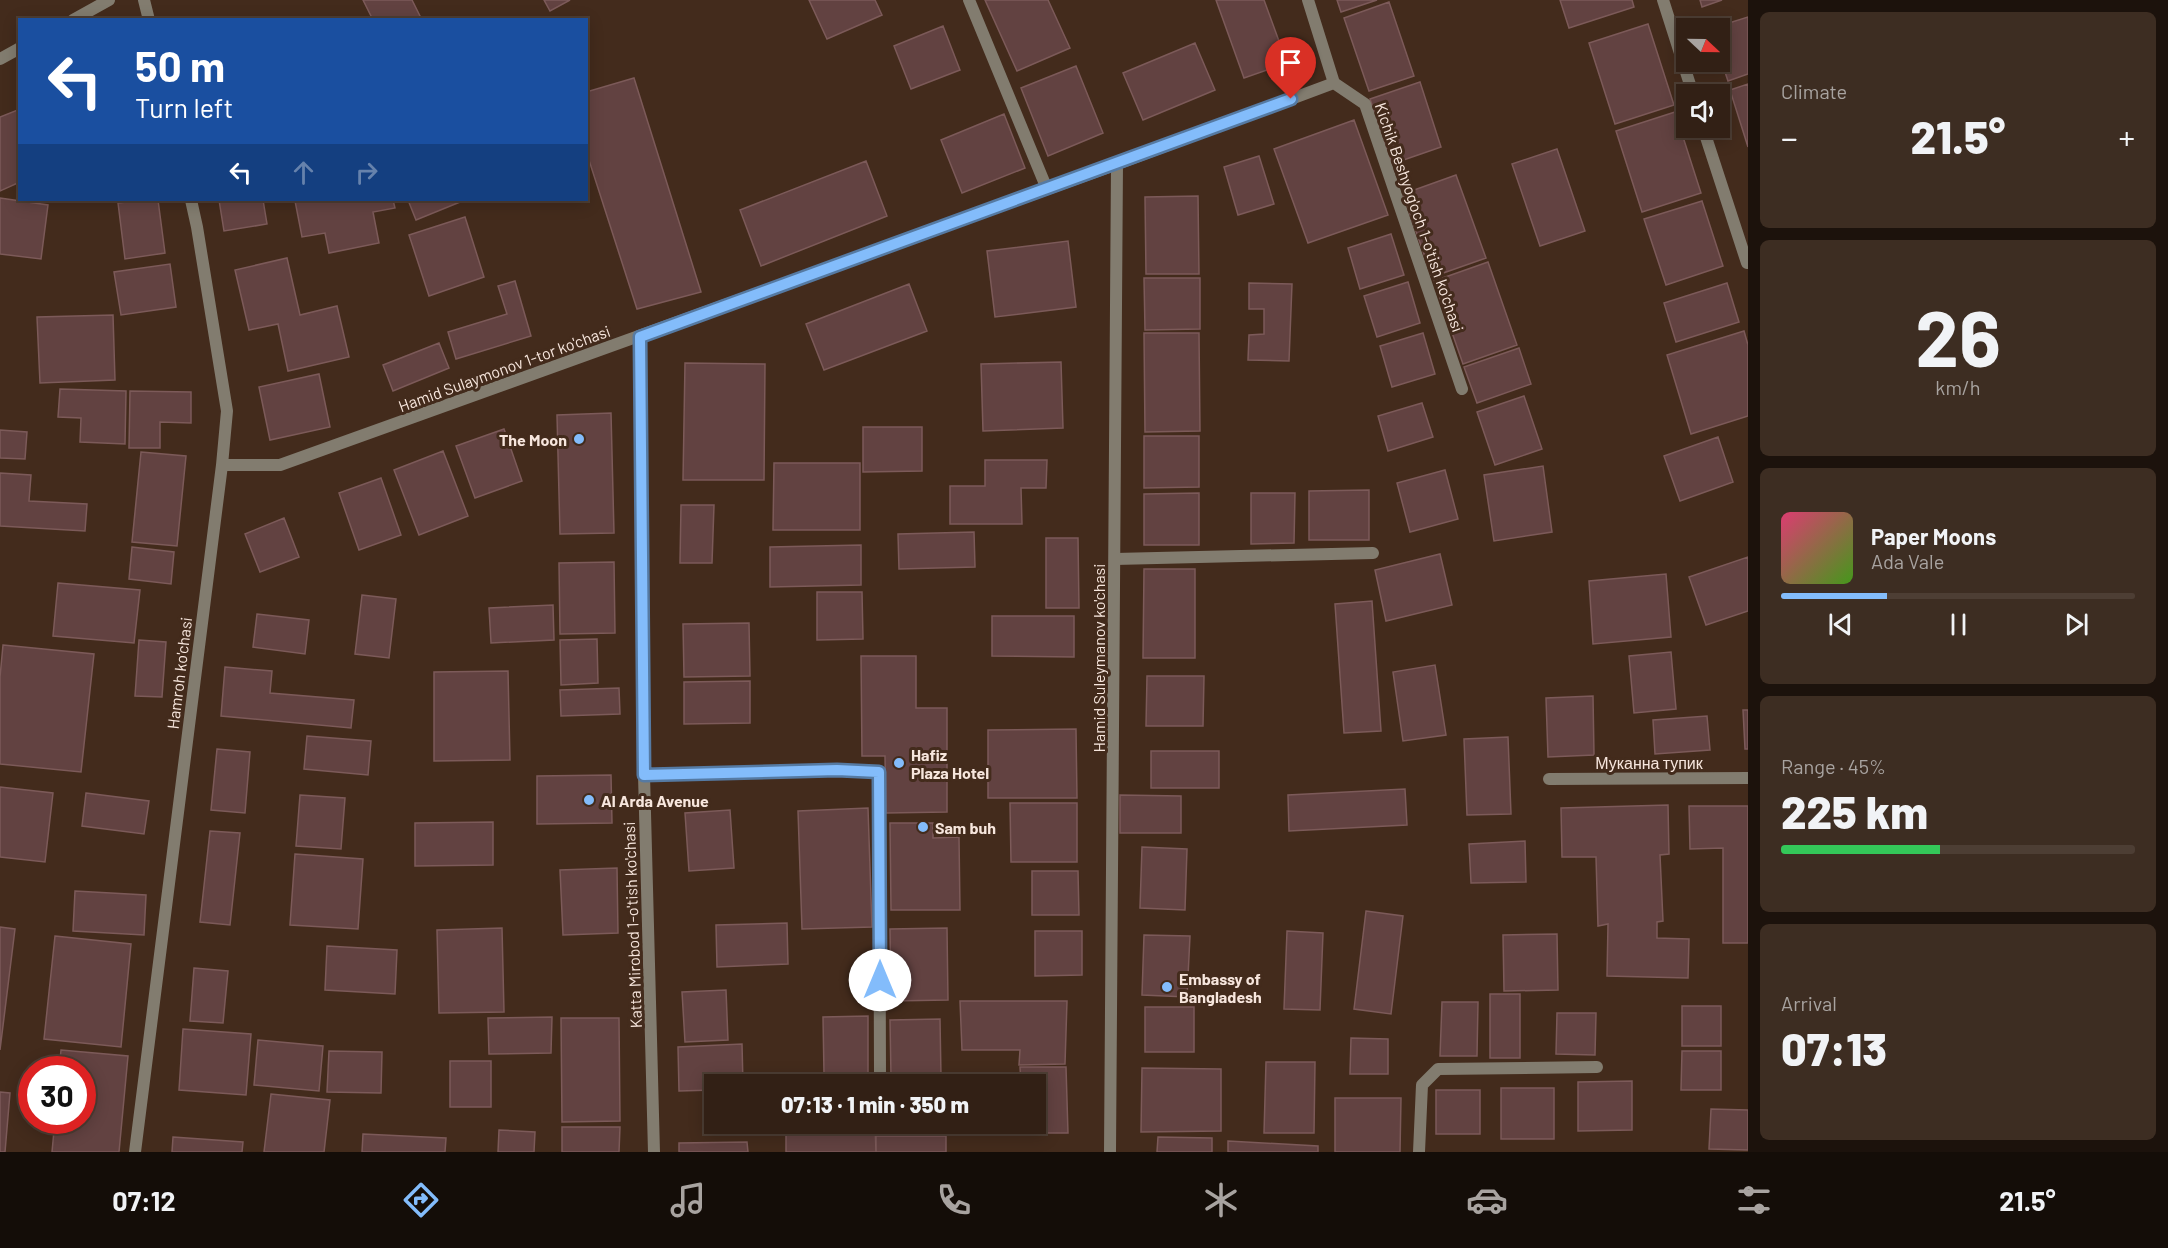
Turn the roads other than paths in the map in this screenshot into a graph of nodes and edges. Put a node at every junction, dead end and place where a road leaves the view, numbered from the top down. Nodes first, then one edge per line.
1 (109, 0) edge
2 (144, 0) edge
3 (969, 0) edge
4 (1308, 0) edge
5 (1662, 0) edge
6 (77, 18) edge
7 (148, 18) edge
8 (18, 49) edge
9 (0, 59) edge
10 (1334, 83) junction
11 (1690, 84) edge
12 (1706, 138) edge
13 (1117, 164) junction
14 (1047, 189) junction
15 (191, 201) edge
16 (1747, 263) edge
17 (640, 337) junction
18 (1462, 389) dead end
19 (222, 465) junction
20 (1373, 553) dead end
21 (1115, 559) junction
22 (644, 775) junction
23 (1748, 778) edge
24 (1549, 779) dead end
25 (1597, 1067) dead end
26 (880, 1072) dead end
27 (135, 1152) edge
28 (654, 1152) edge
29 (1110, 1152) edge
30 (1419, 1152) edge

1 - 6 street
2 - 7 street
3 - 14 street
4 - 10 street
5 - 11 street
8 - 9 street
10 - 13 street, Hamid Sulaymonov 1-tor ko'chasi
10 - 18 street, Kichik Beshyog'och 1-o'tish ko'chasi
12 - 16 street
13 - 14 street, Hamid Sulaymonov 1-tor ko'chasi
13 - 21 street, Hamid Suleymanov ko'chasi
14 - 17 street, Hamid Sulaymonov 1-tor ko'chasi
15 - 19 street, Hamroh ko'chasi
17 - 19 street, Hamid Sulaymonov 1-tor ko'chasi
17 - 22 street, Katta Mirobod 1-o'tish ko'chasi
19 - 27 street, Hamroh ko'chasi
20 - 21 street
21 - 29 street, Hamid Suleymanov ko'chasi
22 - 26 street
22 - 28 street, Katta Mirobod 1-o'tish ko'chasi
23 - 24 street, Муканна тупик
25 - 30 street

